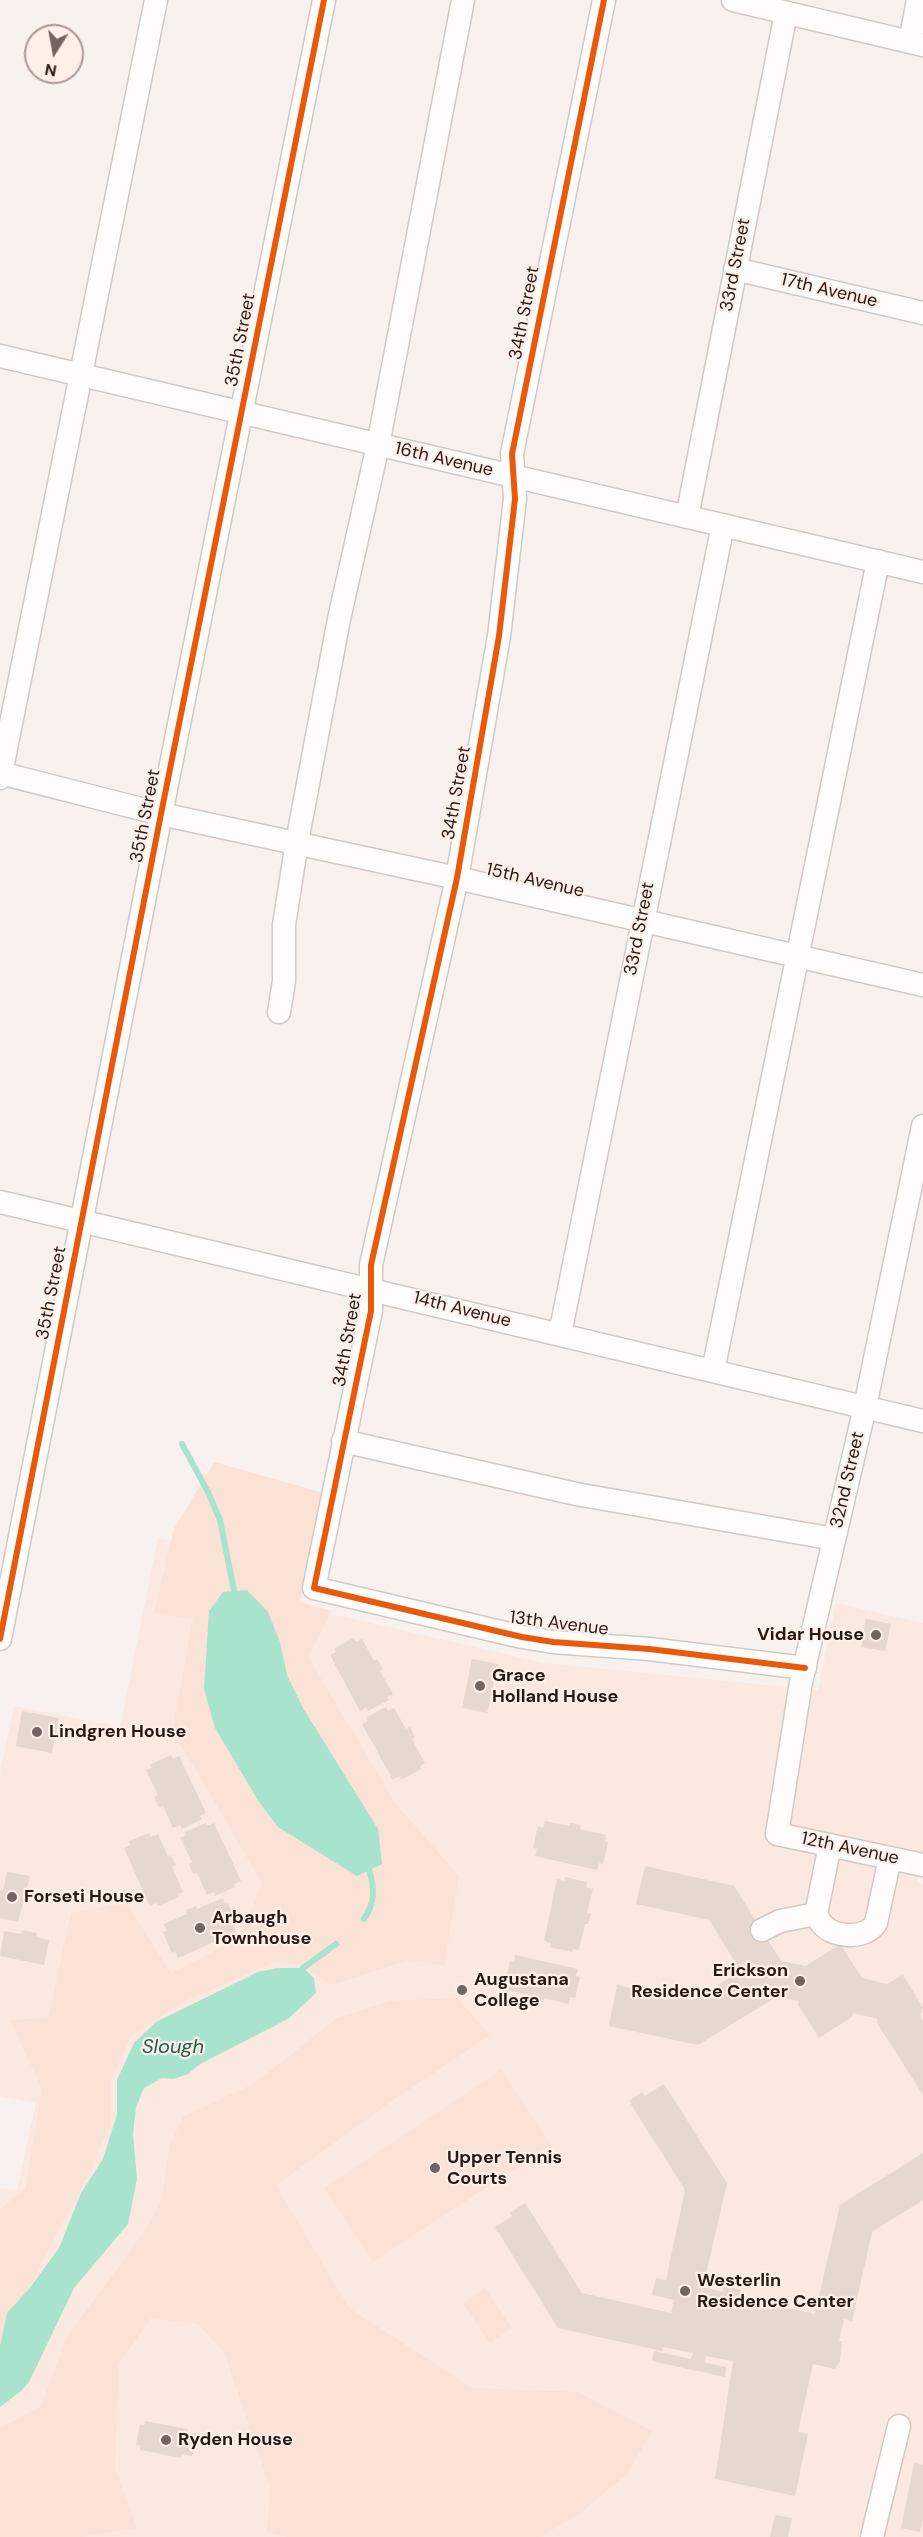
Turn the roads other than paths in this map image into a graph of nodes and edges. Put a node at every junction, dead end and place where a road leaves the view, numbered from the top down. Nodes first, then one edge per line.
1 (156, 0) edge
2 (324, 0) edge
3 (463, 0) edge
4 (604, 0) edge
5 (733, 0) edge
6 (918, 0) edge
7 (786, 13) junction
8 (916, 44) edge
9 (735, 269) junction
10 (923, 313) edge
11 (0, 356) edge
12 (81, 375) junction
13 (242, 413) junction
14 (378, 445) junction
15 (514, 477) junction
16 (687, 517) junction
17 (723, 525) junction
18 (878, 561) junction
19 (923, 572) edge
20 (0, 775) edge
21 (161, 814) junction
22 (297, 842) junction
23 (457, 878) junction
24 (642, 921) junction
25 (798, 956) junction
26 (923, 985) edge
27 (279, 1012) dead end
28 (923, 1126) edge
29 (0, 1202) edge
30 (81, 1221) junction
31 (372, 1288) junction
32 (560, 1334) junction
33 (713, 1371) junction
34 (865, 1407) junction
35 (923, 1420) edge
36 (343, 1441) junction
37 (823, 1537) dead end
38 (314, 1588) joint
39 (0, 1639) edge
40 (805, 1668) junction
41 (777, 1834) joint
42 (830, 1845) junction
43 (890, 1858) junction
44 (923, 1865) edge
45 (816, 1914) junction
46 (762, 1930) dead end
47 (899, 2426) dead end
48 (872, 2537) edge

1 - 12 street
2 - 13 street, 35th Street
3 - 14 street
4 - 15 street, 34th Street
5 - 7 street
6 - 8 street
7 - 8 street
7 - 9 street, 33rd Street
9 - 10 street, 17th Avenue
9 - 16 street, 33rd Street
11 - 12 street, 16th Avenue
12 - 13 street, 16th Avenue
12 - 20 street
13 - 14 street, 16th Avenue
13 - 21 street, 35th Street
14 - 15 street, 16th Avenue
14 - 22 street
15 - 16 street, 16th Avenue
15 - 23 street, 34th Street
16 - 17 street, 16th Avenue
17 - 18 street, 16th Avenue
17 - 24 street, 33rd Street
18 - 19 street, 16th Avenue
18 - 25 street
20 - 21 street, 15th Avenue
21 - 22 street, 15th Avenue
21 - 30 street, 35th Street
22 - 23 street, 15th Avenue
22 - 27 street
23 - 24 street, 15th Avenue
23 - 31 street, 34th Street
24 - 25 street, 15th Avenue
24 - 32 street, 33rd Street
25 - 26 street, 15th Avenue
25 - 33 street
28 - 34 street, 32nd Street
29 - 30 street, 14th Avenue
30 - 31 street, 14th Avenue
30 - 39 street, 35th Street
31 - 32 street, 14th Avenue
31 - 36 street, 34th Street
32 - 33 street, 14th Avenue
33 - 34 street, 14th Avenue
34 - 35 street, 14th Avenue
34 - 40 street, 32nd Street
36 - 37 street
36 - 38 street, 34th Street
38 - 40 street, 13th Avenue
40 - 41 street, 32nd Street
41 - 42 street, 12th Avenue
42 - 43 street, 12th Avenue
42 - 45 street
43 - 44 street, 12th Avenue
43 - 45 street
45 - 46 street
47 - 48 street

